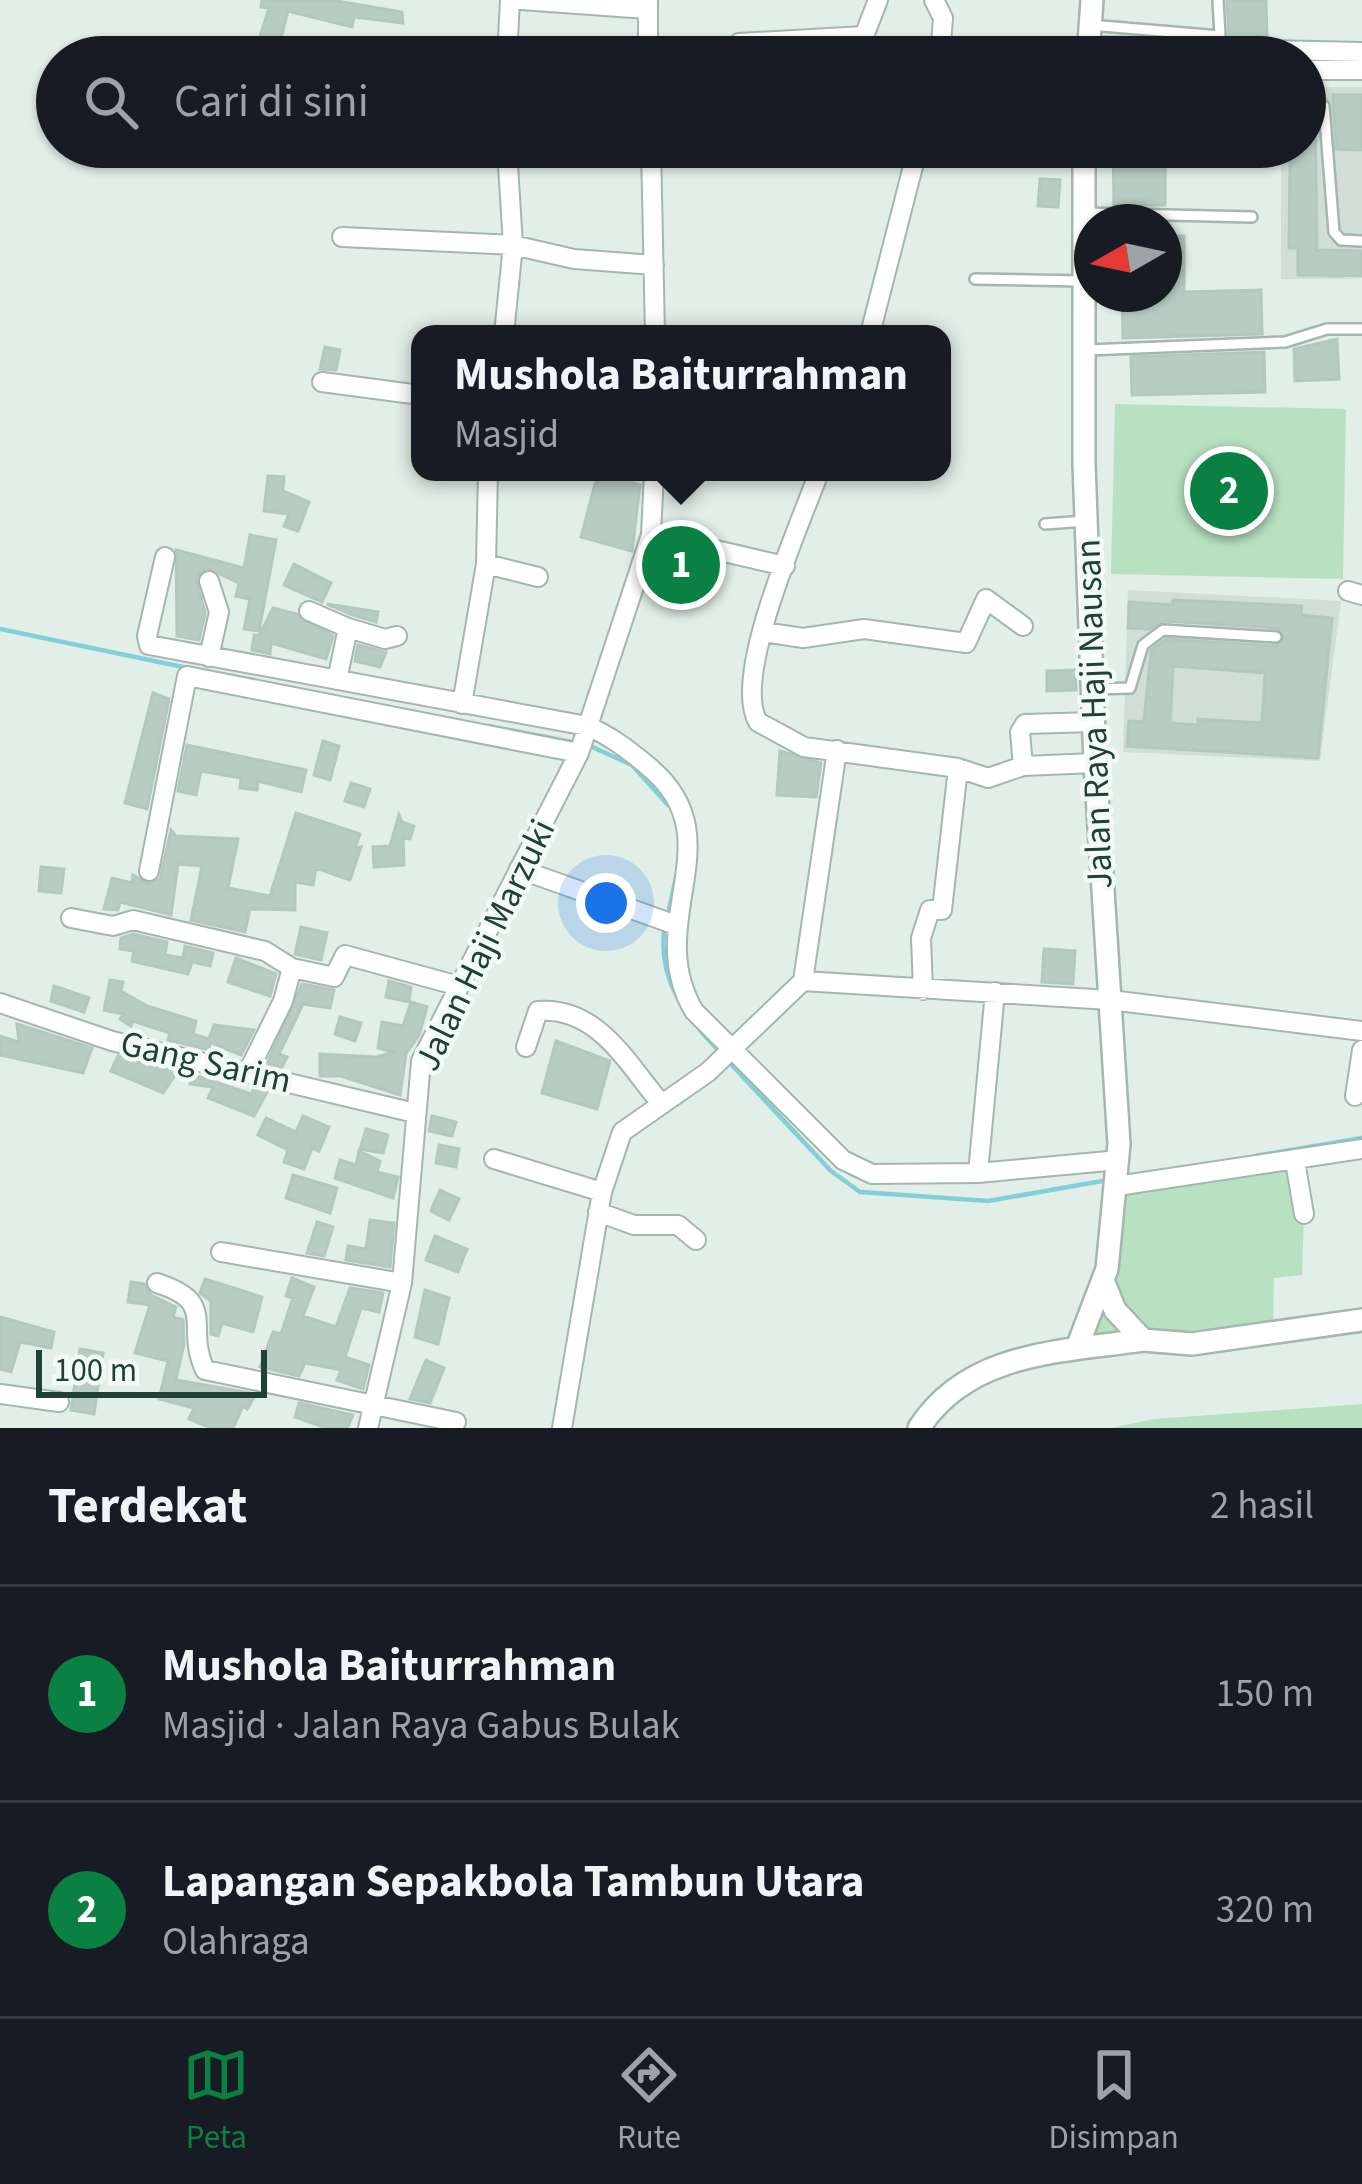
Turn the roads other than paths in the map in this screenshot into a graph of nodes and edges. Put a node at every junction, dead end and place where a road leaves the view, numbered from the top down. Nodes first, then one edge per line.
1 (510, 0) edge
2 (521, 0) edge
3 (934, 0) edge
4 (1091, 0) edge
5 (1218, 0) edge
6 (648, 4) edge
7 (870, 5) edge
8 (509, 36) edge
9 (648, 36) edge
10 (863, 36) edge
11 (940, 36) edge
12 (1089, 36) edge
13 (1220, 36) edge
14 (1326, 52) edge
15 (1362, 52) edge
16 (1326, 70) edge
17 (1362, 70) edge
18 (1326, 131) edge
19 (508, 168) edge
20 (652, 168) edge
21 (913, 168) edge
22 (1084, 168) edge
23 (1084, 204) edge
24 (1182, 215) edge
25 (1252, 217) dead end
26 (342, 236) dead end
27 (1362, 241) edge
28 (513, 245) junction
29 (654, 265) junction
30 (975, 279) dead end
31 (1074, 280) edge
32 (1083, 312) edge
33 (505, 325) edge
34 (655, 325) edge
35 (872, 325) edge
36 (1362, 329) edge
37 (1084, 350) junction
38 (322, 382) dead end
39 (411, 394) edge
40 (488, 481) edge
41 (654, 481) edge
42 (816, 481) edge
43 (1086, 521) junction
44 (1045, 524) dead end
45 (651, 535) junction
46 (165, 557) dead end
47 (486, 564) junction
48 (785, 566) junction
49 (538, 577) dead end
50 (209, 580) dead end
51 (309, 611) dead end
52 (1023, 626) dead end
53 (348, 628) junction
54 (763, 632) junction
55 (397, 636) dead end
56 (1276, 637) dead end
57 (209, 657) junction
58 (337, 680) junction
59 (1093, 689) junction
60 (462, 704) junction
61 (1094, 722) junction
62 (587, 726) junction
63 (837, 750) junction
64 (579, 753) junction
65 (1094, 763) junction
66 (1023, 766) junction
67 (958, 768) junction
68 (519, 869) junction
69 (149, 871) dead end
70 (70, 918) dead end
71 (676, 925) junction
72 (292, 968) junction
73 (803, 981) junction
74 (459, 986) junction
75 (922, 990) junction
76 (995, 992) junction
77 (1110, 1000) junction
78 (0, 1003) edge
79 (1362, 1031) edge
80 (526, 1047) dead end
81 (733, 1048) junction
82 (1362, 1050) edge
83 (248, 1072) junction
84 (1354, 1096) dead end
85 (660, 1102) junction
86 (415, 1113) junction
87 (1362, 1149) edge
88 (494, 1159) dead end
89 (1119, 1160) junction
90 (1295, 1161) junction
91 (978, 1173) junction
92 (1117, 1186) junction
93 (600, 1202) junction
94 (1304, 1214) dead end
95 (696, 1240) dead end
96 (221, 1252) dead end
97 (1103, 1280) junction
98 (402, 1282) junction
99 (157, 1283) dead end
100 (1362, 1320) edge
101 (1139, 1336) junction
102 (1078, 1346) junction
103 (0, 1394) edge
104 (59, 1402) dead end
105 (374, 1402) junction
106 (456, 1422) dead end
107 (368, 1428) edge
108 (562, 1428) edge
109 (920, 1428) edge

1 - 8 street
2 - 6 street
3 - 11 street
4 - 12 street
5 - 13 lane
6 - 9 street
7 - 10 street
14 - 15 street
16 - 17 street
18 - 27 lane
19 - 28 street
20 - 29 street
21 - 35 street
22 - 23 street, Jalan Raya Haji Nausan
24 - 25 lane
26 - 28 street
28 - 29 street
28 - 33 street
29 - 34 street
30 - 31 lane
32 - 37 street, Jalan Raya Haji Nausan
36 - 37 lane
37 - 43 street, Jalan Raya Haji Nausan
38 - 39 street
40 - 47 street
41 - 45 street, Jalan Haji Marzuki
42 - 48 street
43 - 44 lane
43 - 59 street, Jalan Raya Haji Nausan
45 - 48 street
45 - 62 street, Jalan Haji Marzuki
46 - 57 street
47 - 49 street
47 - 60 street
48 - 54 street
50 - 57 street
51 - 53 street
52 - 54 street
53 - 55 street
53 - 58 street
54 - 63 street
56 - 59 lane
57 - 58 street
58 - 60 street
59 - 61 street, Jalan Raya Haji Nausan
60 - 62 street
61 - 65 street, Jalan Raya Haji Nausan
61 - 66 street
62 - 64 street, Jalan Haji Marzuki
62 - 71 street
63 - 67 street
63 - 73 street
64 - 68 street, Jalan Haji Marzuki
64 - 69 street
65 - 66 street
65 - 77 street, Jalan Raya Haji Nausan
66 - 67 street
67 - 75 street
68 - 71 street
68 - 74 street, Jalan Haji Marzuki
70 - 72 street
71 - 81 street
72 - 74 street
72 - 83 street
73 - 75 street
73 - 81 street
74 - 86 street, Jalan Haji Marzuki
75 - 76 street
76 - 77 street
76 - 91 street
77 - 79 street
77 - 89 street, Jalan Raya Haji Nausan
78 - 83 street, Gang Sarim
80 - 85 street
81 - 85 street
81 - 91 street
82 - 84 street
83 - 86 street, Gang Sarim
85 - 93 street
86 - 98 street, Jalan Haji Marzuki
87 - 90 street
88 - 93 street
89 - 91 street
89 - 92 street, Jalan Raya Haji Nausan
90 - 92 street
90 - 94 street
92 - 97 street, Jalan Raya Haji Nausan
93 - 95 street
93 - 108 street
96 - 98 street
97 - 101 street
97 - 102 street, Jalan Raya Haji Nausan
98 - 105 street, Jalan Haji Marzuki
99 - 105 street
100 - 101 street
101 - 102 street
102 - 109 street
103 - 104 street
105 - 106 street
105 - 107 street, Jalan Haji Marzuki

